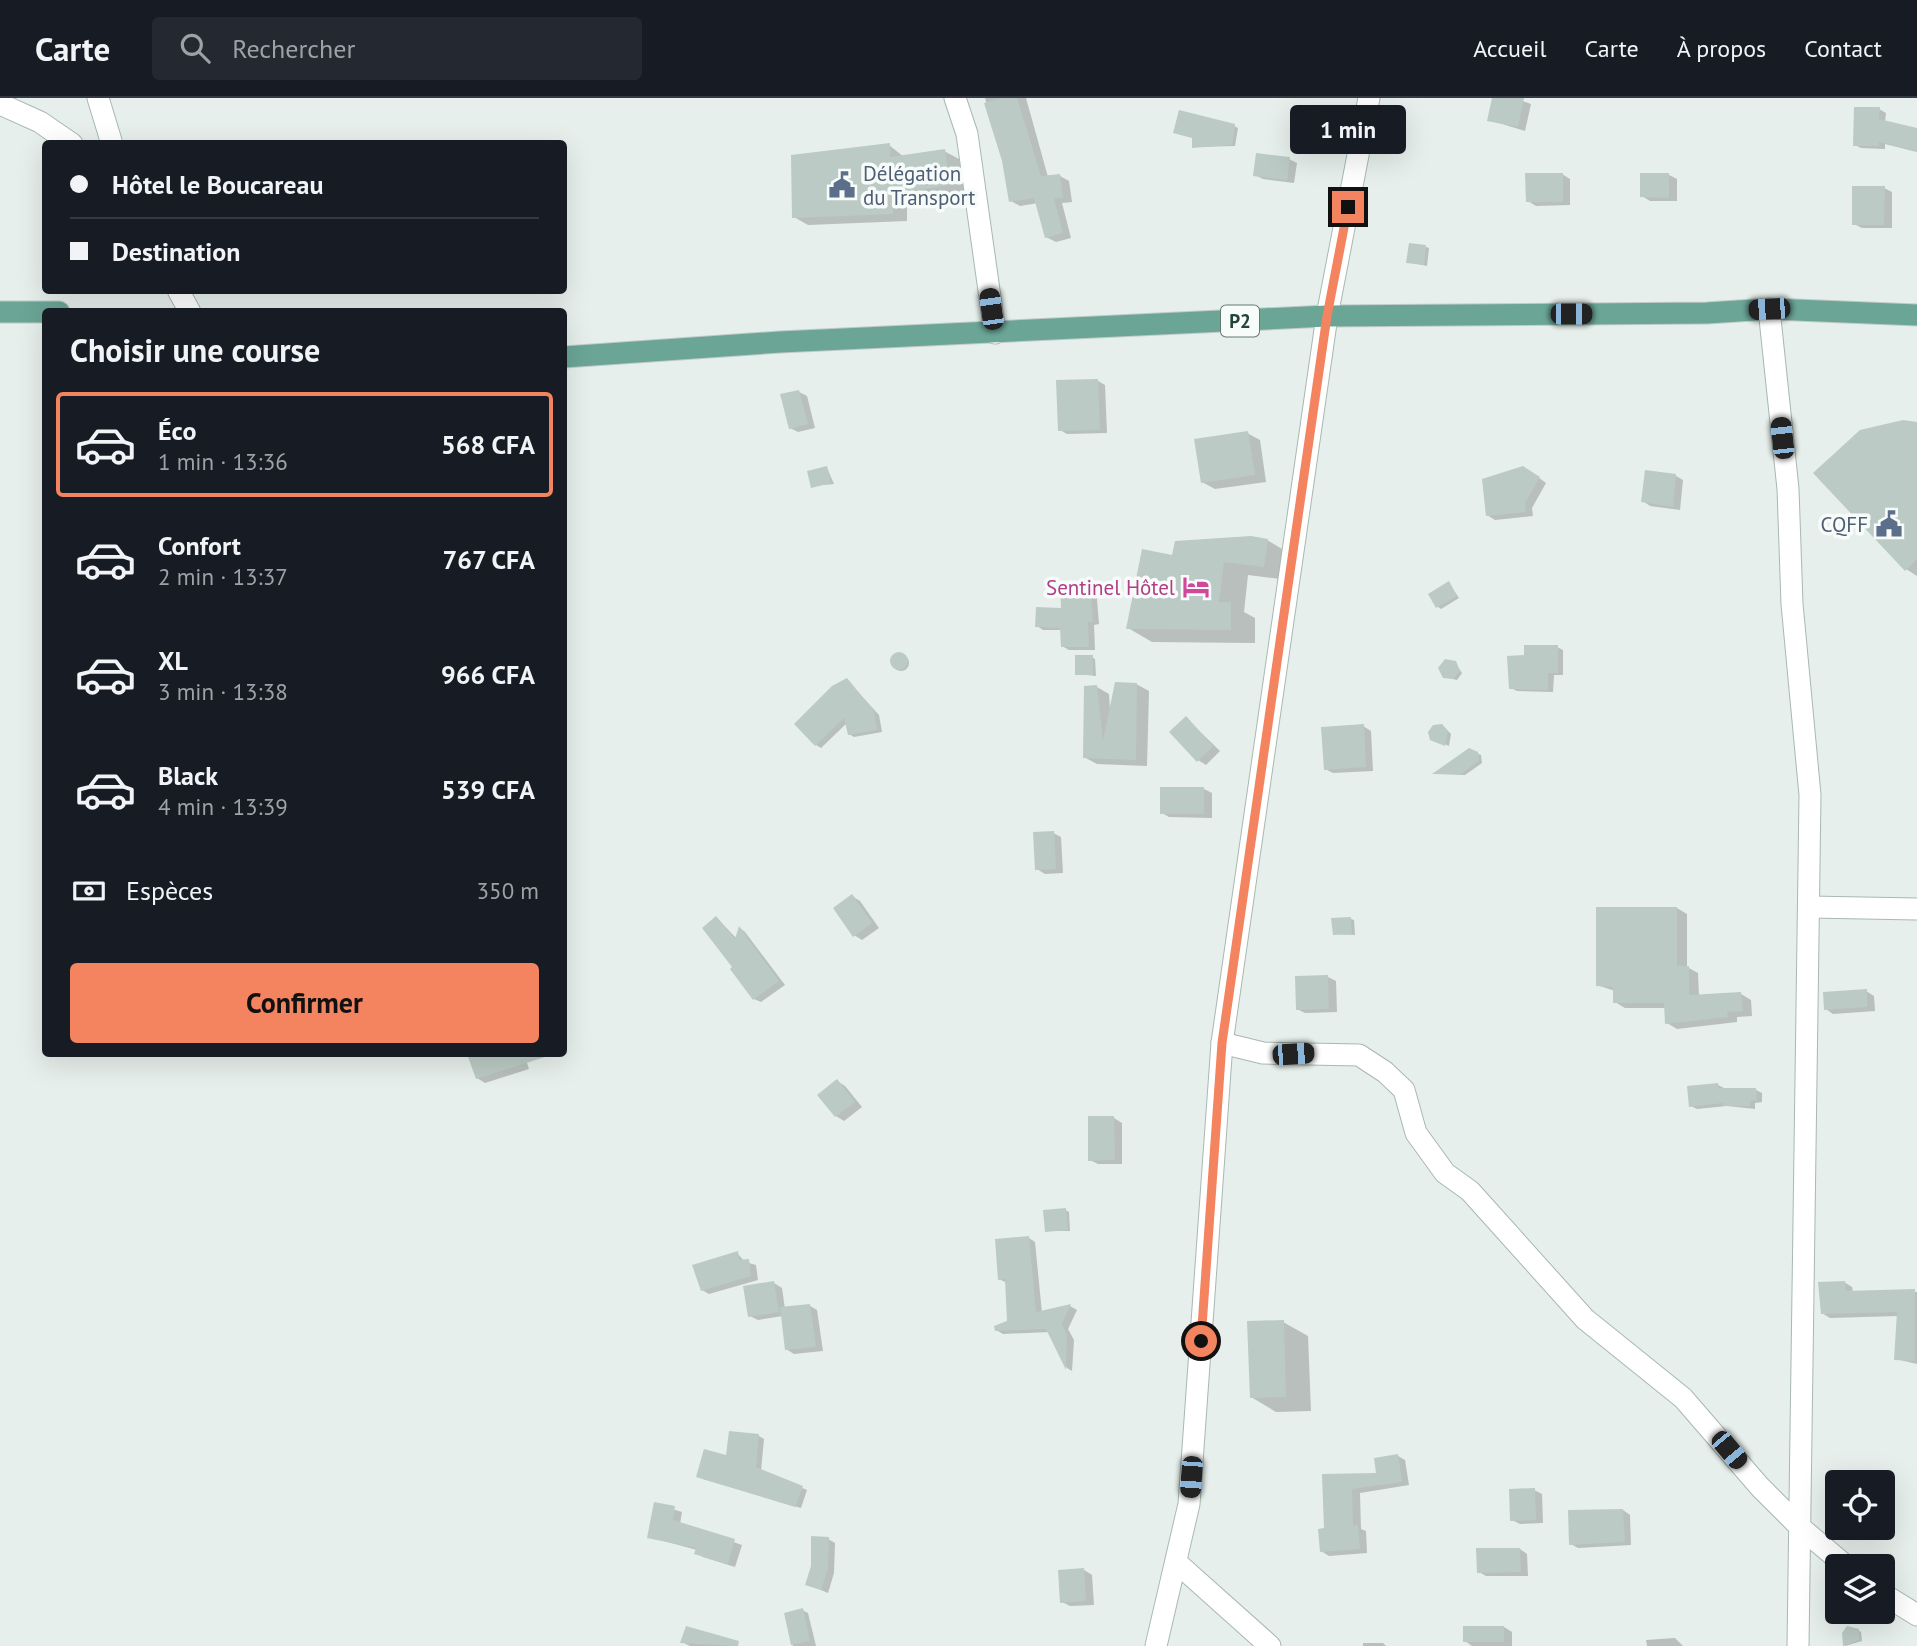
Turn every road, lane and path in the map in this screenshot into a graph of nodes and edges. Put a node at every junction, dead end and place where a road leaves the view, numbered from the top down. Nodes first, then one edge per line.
1 (98, 98) edge
2 (955, 98) edge
3 (1369, 98) edge
4 (0, 104) edge
5 (66, 140) edge
6 (111, 140) edge
7 (1769, 309) junction
8 (42, 312) edge
9 (0, 313) edge
10 (1917, 315) edge
11 (1327, 316) junction
12 (995, 333) junction
13 (567, 357) edge
14 (1809, 907) junction
15 (1917, 909) edge
16 (1222, 1043) junction
17 (1801, 1528) junction
18 (1832, 1554) edge
19 (1175, 1562) junction
20 (1895, 1601) edge
21 (1917, 1615) edge
22 (1156, 1646) edge
23 (1270, 1646) edge
24 (1798, 1646) edge

1 - 6 street
2 - 12 street
3 - 11 street
4 - 5 street
7 - 10 main road, P2
7 - 11 main road, P2
7 - 14 street
8 - 9 main road
11 - 12 main road, P2
11 - 16 street
12 - 13 main road, P2
14 - 15 street
14 - 17 street
16 - 17 street
16 - 19 street
17 - 18 street
17 - 24 street
19 - 22 street
19 - 23 street
20 - 21 street

